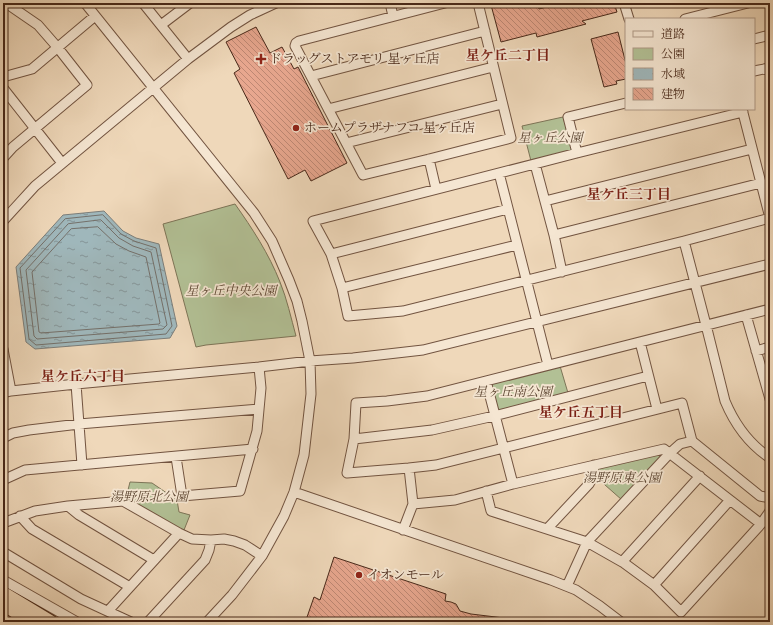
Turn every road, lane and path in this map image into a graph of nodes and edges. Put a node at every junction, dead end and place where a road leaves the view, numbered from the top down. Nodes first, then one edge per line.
1 (6, 3) edge
2 (85, 3) edge
3 (144, 3) edge
4 (190, 3) edge
5 (276, 3) edge
6 (390, 3) edge
7 (445, 3) edge
8 (478, 3) edge
9 (624, 3) edge
10 (748, 3) edge
11 (95, 16) junction
12 (393, 16) junction
13 (629, 18) edge
14 (689, 18) edge
15 (161, 25) junction
16 (485, 31) junction
17 (770, 35) edge
18 (755, 39) edge
19 (58, 48) junction
20 (188, 59) junction
21 (493, 67) junction
22 (755, 71) edge
23 (770, 71) edge
24 (311, 76) junction
25 (3, 78) edge
26 (153, 87) junction
27 (4, 93) edge
28 (625, 103) edge
29 (502, 104) junction
30 (328, 109) junction
31 (742, 110) edge
32 (36, 128) junction
33 (346, 143) junction
34 (752, 148) junction
35 (578, 152) junction
36 (3, 158) edge
37 (429, 159) junction
38 (62, 163) junction
39 (535, 164) junction
40 (499, 173) junction
41 (761, 183) junction
42 (436, 189) junction
43 (545, 201) junction
44 (508, 209) junction
45 (770, 218) edge
46 (3, 221) edge
47 (554, 235) junction
48 (684, 241) junction
49 (517, 245) junction
50 (331, 254) junction
51 (770, 264) edge
52 (562, 272) junction
53 (526, 280) junction
54 (695, 283) junction
55 (342, 288) junction
56 (770, 309) edge
57 (746, 316) junction
58 (538, 322) junction
59 (706, 325) junction
60 (640, 342) junction
61 (770, 347) edge
62 (3, 349) edge
63 (756, 351) junction
64 (310, 361) junction
65 (548, 365) junction
66 (259, 367) junction
67 (648, 376) junction
68 (486, 381) junction
69 (76, 384) junction
70 (768, 385) edge
71 (7, 392) edge
72 (770, 399) edge
73 (259, 409) junction
74 (657, 409) junction
75 (494, 416) junction
76 (79, 424) junction
77 (3, 438) edge
78 (354, 439) junction
79 (692, 441) junction
80 (502, 448) junction
81 (253, 449) junction
82 (670, 453) junction
83 (176, 457) junction
84 (770, 458) edge
85 (82, 465) junction
86 (594, 465) junction
87 (409, 468) junction
88 (700, 476) junction
89 (3, 480) edge
90 (513, 484) junction
91 (294, 492) junction
92 (486, 492) junction
93 (770, 498) edge
94 (730, 500) junction
95 (413, 504) junction
96 (68, 506) junction
97 (770, 511) edge
98 (20, 516) junction
99 (3, 524) edge
100 (761, 524) junction
101 (547, 529) junction
102 (404, 530) junction
103 (179, 533) junction
104 (210, 540) junction
105 (587, 542) junction
106 (3, 552) edge
107 (262, 556) junction
108 (154, 560) junction
109 (622, 562) junction
110 (4, 582) edge
111 (654, 585) junction
112 (130, 586) junction
113 (567, 586) junction
114 (3, 604) edge
115 (108, 611) junction
116 (3, 618) edge
117 (9, 622) edge
118 (32, 622) edge
119 (51, 622) edge
120 (77, 622) edge
121 (131, 622) edge
122 (148, 622) edge
123 (207, 622) edge
124 (621, 622) edge

1 - 19 street
2 - 11 street
3 - 15 street
4 - 15 street
5 - 20 street
6 - 12 street
7 - 12 street
8 - 16 street
9 - 13 street
10 - 14 street
11 - 19 street
11 - 26 street
12 - 24 street
15 - 20 street
16 - 21 street
16 - 24 street
17 - 18 street
19 - 25 street
19 - 32 street
20 - 26 street
21 - 29 street
21 - 30 street
22 - 23 street
24 - 30 street
26 - 38 street
26 - 64 street
27 - 32 street
28 - 35 street
29 - 33 street
29 - 37 street
30 - 33 street
31 - 34 street
31 - 35 street
32 - 36 street
32 - 38 street
33 - 37 street
34 - 41 street
34 - 43 street
35 - 39 street
37 - 42 street
38 - 46 street
39 - 40 street
39 - 43 street
40 - 42 street
40 - 44 street
41 - 45 street
41 - 47 street
42 - 50 street
43 - 47 street
44 - 49 street
44 - 50 street
45 - 48 street
47 - 52 street
48 - 52 street
48 - 54 street
49 - 53 street
49 - 55 street
50 - 55 street
51 - 54 street
52 - 53 street
53 - 55 street
53 - 58 street
54 - 58 street
54 - 59 street
56 - 57 street
57 - 59 street
57 - 63 street
58 - 64 street
58 - 65 street
59 - 60 street
59 - 84 street
60 - 65 street
60 - 67 street
61 - 63 street
62 - 71 street
63 - 70 street
64 - 66 street
64 - 91 street
65 - 68 street
66 - 69 street
66 - 73 street
67 - 74 street
67 - 75 street
68 - 75 street
68 - 78 street
69 - 71 street
69 - 76 street
70 - 72 street
73 - 76 street
73 - 81 street
74 - 79 street
74 - 80 street
75 - 78 street
75 - 80 street
76 - 77 street
76 - 85 street
78 - 87 street
79 - 82 street
79 - 93 street
80 - 87 street
80 - 90 street
81 - 83 street
81 - 83 street
82 - 86 street
82 - 88 street
82 - 105 street
83 - 85 street
85 - 89 street
86 - 90 street
86 - 101 street
87 - 95 street
88 - 94 street
88 - 109 street
90 - 92 street
91 - 102 street
91 - 107 street
92 - 95 street
92 - 101 street
94 - 100 street
94 - 111 street
95 - 102 street
96 - 98 street
96 - 103 street
96 - 108 street
97 - 100 street
98 - 99 street
98 - 112 street
100 - 111 street
101 - 105 street
102 - 113 street
103 - 104 street
103 - 108 street
104 - 107 street
104 - 122 street
105 - 109 street
105 - 113 street
106 - 115 street
107 - 123 street
108 - 112 street
109 - 111 street
110 - 119 highway
110 - 120 street
112 - 115 street
113 - 124 street
114 - 118 highway
115 - 121 street
116 - 117 street

